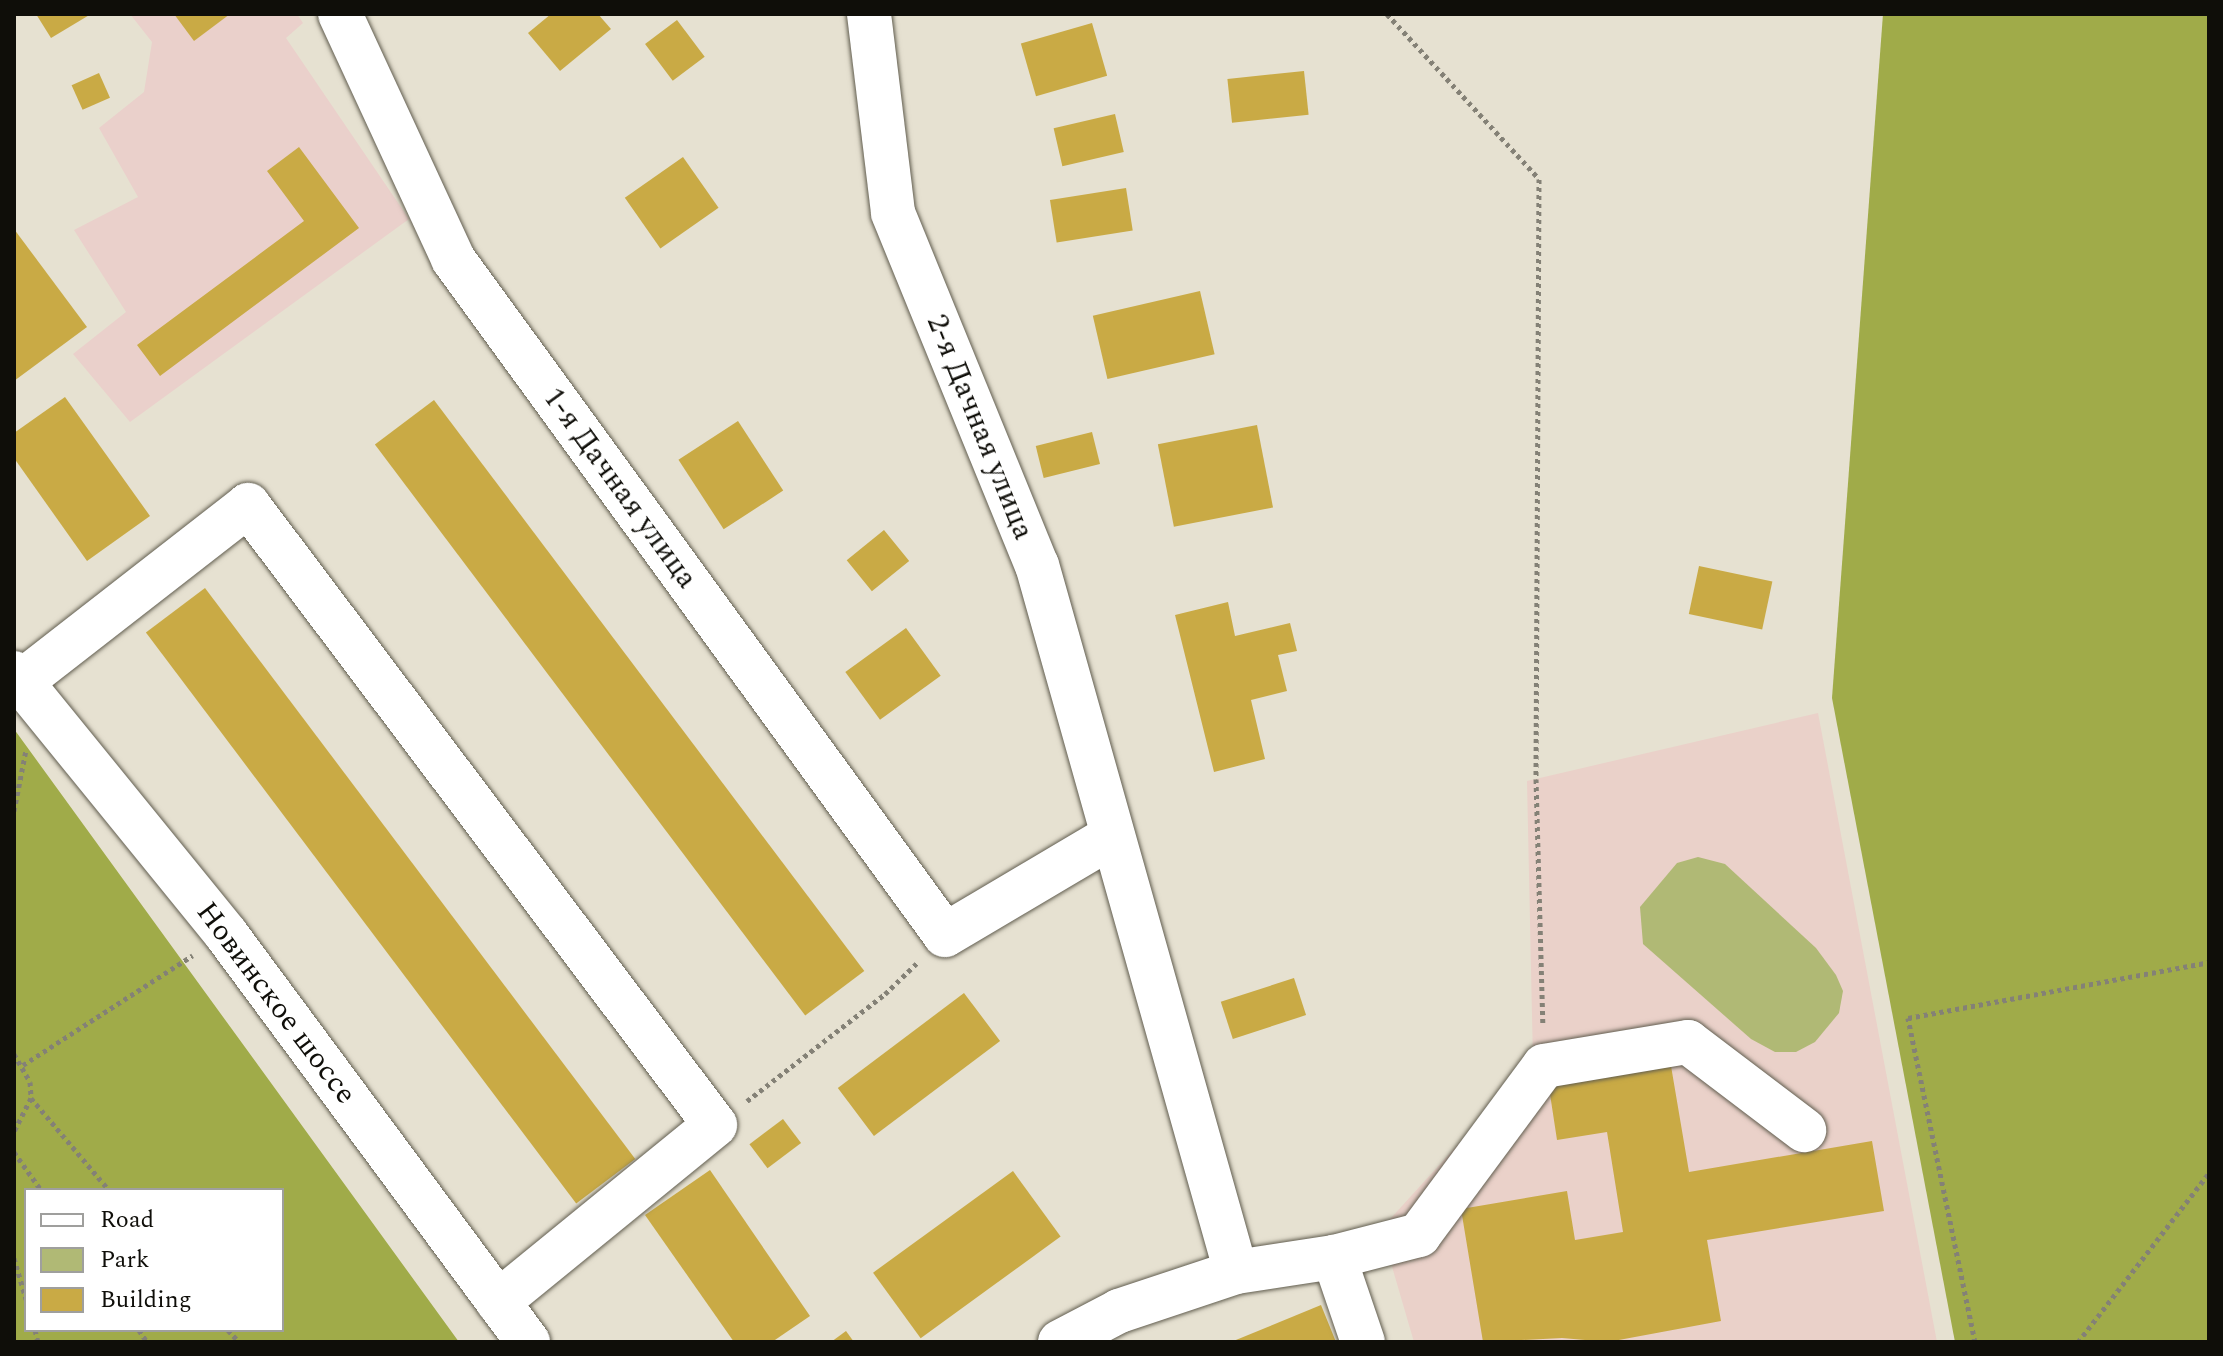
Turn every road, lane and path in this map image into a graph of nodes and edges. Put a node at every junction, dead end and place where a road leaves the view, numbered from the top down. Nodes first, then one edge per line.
1 (340, 14) edge
2 (869, 14) edge
3 (1387, 14) edge
4 (18, 678) edge
5 (29, 736) dead end
6 (14, 811) edge
7 (1111, 837) junction
8 (193, 955) dead end
9 (2209, 962) edge
10 (885, 994) dead end
11 (14, 1054) edge
12 (23, 1065) junction
13 (1544, 1066) junction
14 (31, 1098) junction
15 (715, 1125) junction
16 (1804, 1130) dead end
17 (14, 1132) edge
18 (14, 1152) edge
19 (2209, 1173) edge
20 (40, 1188) edge
21 (107, 1188) edge
22 (1334, 1257) junction
23 (14, 1258) edge
24 (1236, 1272) junction
25 (24, 1292) edge
26 (498, 1302) junction
27 (528, 1342) edge
28 (1060, 1342) edge
29 (1363, 1342) edge
30 (1975, 1342) edge
31 (2078, 1342) edge

1 - 7 street, 1-я Дачная улица
2 - 7 street, 2-я Дачная улица
3 - 13 path
4 - 15 street
4 - 26 street, Новинское шоссе
5 - 6 path
7 - 24 street, 2-я Дачная улица
8 - 12 path
9 - 30 path
10 - 15 path
11 - 12 path
12 - 14 path
13 - 16 street
13 - 22 street
14 - 17 path
14 - 21 path
15 - 26 street
18 - 20 path
19 - 31 path
22 - 24 street
22 - 29 street
23 - 25 path
24 - 28 street
26 - 27 street, Новинское шоссе

